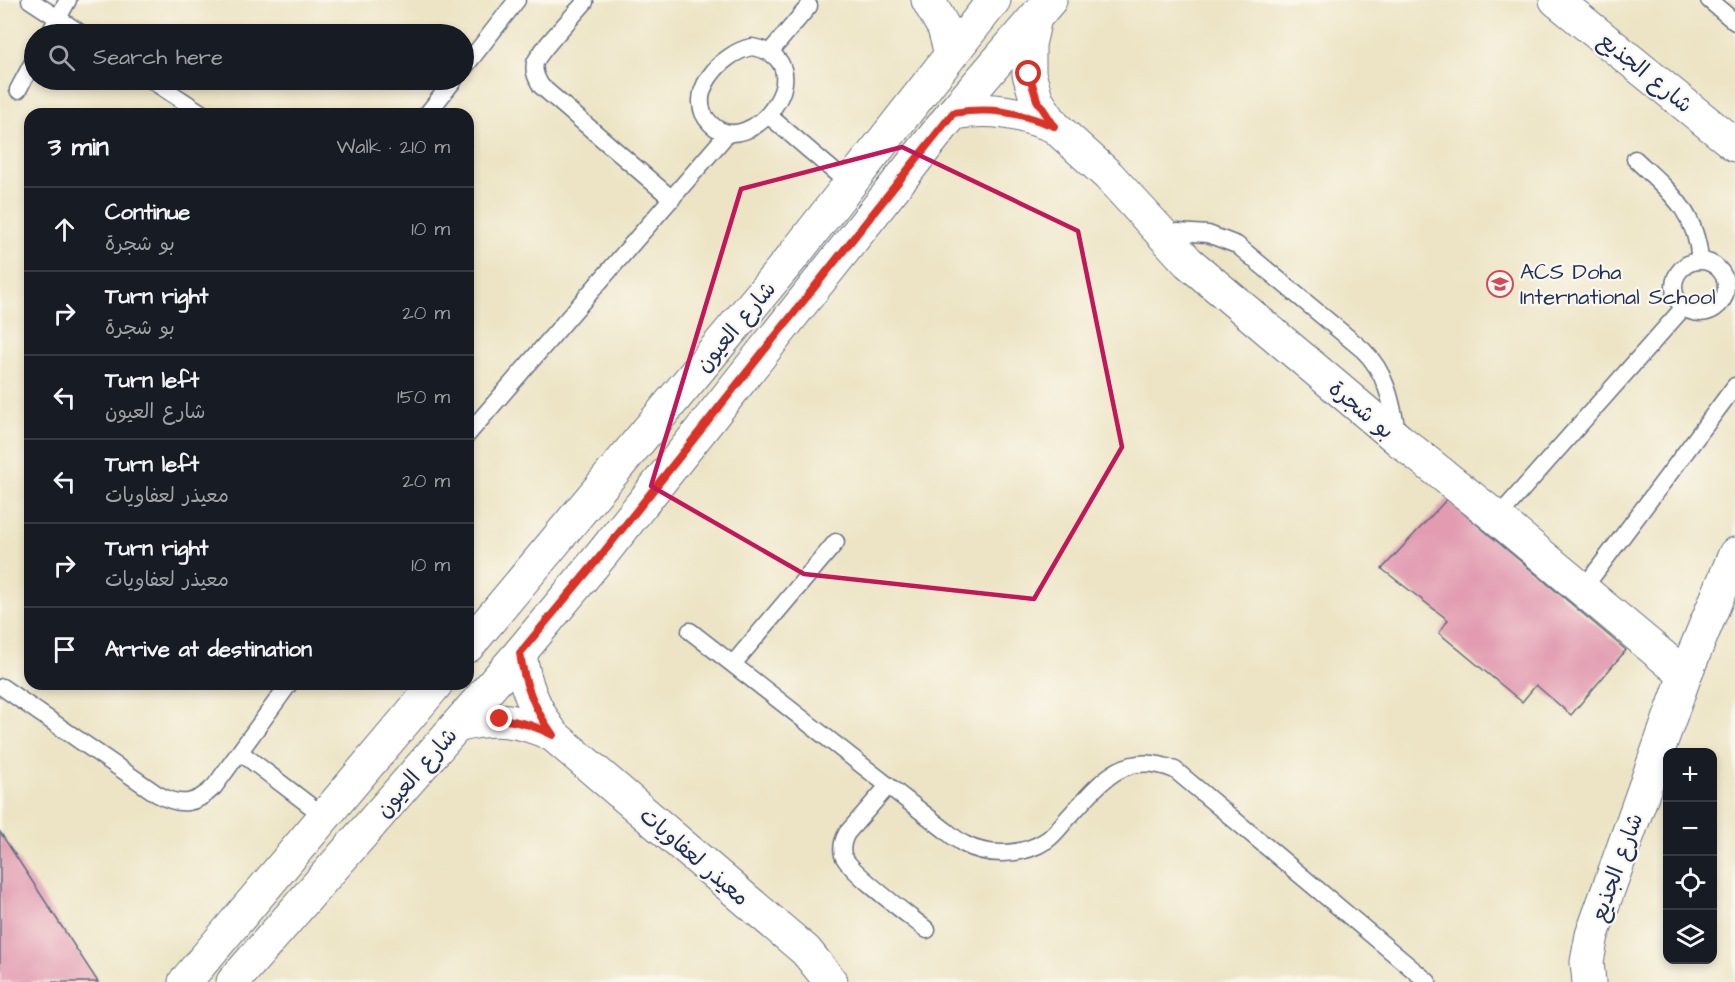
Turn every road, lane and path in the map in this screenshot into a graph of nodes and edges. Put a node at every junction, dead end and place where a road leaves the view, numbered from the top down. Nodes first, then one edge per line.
1 (30, 0) edge
2 (68, 0) edge
3 (517, 0) edge
4 (928, 0) edge
5 (994, 0) edge
6 (1556, 0) edge
7 (1709, 0) edge
8 (585, 2) dead end
9 (808, 6) dead end
10 (1042, 9) edge
11 (58, 19) junction
12 (1735, 22) edge
13 (55, 24) edge
14 (66, 24) edge
15 (770, 52) junction
16 (951, 54) junction
17 (474, 55) edge
18 (24, 79) edge
19 (18, 90) dead end
20 (166, 90) edge
21 (446, 90) edge
22 (194, 108) edge
23 (433, 108) edge
24 (953, 113) junction
25 (768, 115) junction
26 (1054, 126) junction
27 (728, 132) junction
28 (1735, 145) edge
29 (1635, 159) dead end
30 (849, 184) junction
31 (672, 199) junction
32 (1158, 230) junction
33 (1700, 260) junction
34 (1684, 307) junction
35 (1735, 386) edge
36 (474, 423) edge
37 (1399, 440) junction
38 (1497, 518) junction
39 (836, 542) dead end
40 (1735, 554) edge
41 (1583, 589) junction
42 (1729, 589) edge
43 (690, 631) dead end
44 (474, 639) edge
45 (520, 653) junction
46 (733, 664) junction
47 (1685, 675) junction
48 (2, 687) dead end
49 (285, 690) edge
50 (431, 690) edge
51 (458, 726) junction
52 (553, 735) junction
53 (240, 752) junction
54 (888, 786) junction
55 (324, 817) junction
56 (927, 930) dead end
57 (185, 982) edge
58 (233, 982) edge
59 (831, 982) edge
60 (1428, 982) edge
61 (1589, 982) edge

1 - 11 lane
2 - 11 lane
3 - 17 lane
4 - 16 street
5 - 16 street, شارع العيون
6 - 28 street, شارع الجذيع
7 - 12 lane
8 - 31 lane
9 - 15 lane
10 - 24 street, شارع العيون
10 - 26 street, بو شجرة
11 - 13 lane
11 - 14 lane
15 - 25 lane
15 - 27 lane
16 - 30 street, شارع العيون
18 - 19 lane
20 - 22 lane
21 - 23 lane
24 - 26 street, بو شجرة
24 - 45 street, شارع العيون
25 - 27 lane
25 - 30 lane
26 - 32 street, بو شجرة
27 - 31 lane
29 - 33 lane
30 - 44 street, شارع العيون
31 - 36 lane
32 - 37 street, بو شجرة
32 - 37 lane
33 - 34 lane
33 - 34 lane
34 - 38 lane
35 - 41 lane
37 - 38 street, بو شجرة
38 - 41 street, بو شجرة
39 - 46 lane
40 - 42 street, شارع الجذيع
41 - 47 street, بو شجرة
42 - 47 street, شارع الجذيع
43 - 46 lane
45 - 51 street, شارع العيون
45 - 52 street, معيذر لعفاويات
46 - 54 lane
47 - 61 street, شارع الجذيع
48 - 53 lane
49 - 53 lane
50 - 55 street, شارع العيون
51 - 52 street, معيذر لعفاويات
51 - 58 street, شارع العيون
52 - 59 street, معيذر لعفاويات
53 - 55 lane
54 - 56 lane
54 - 60 lane
55 - 57 street, شارع العيون

